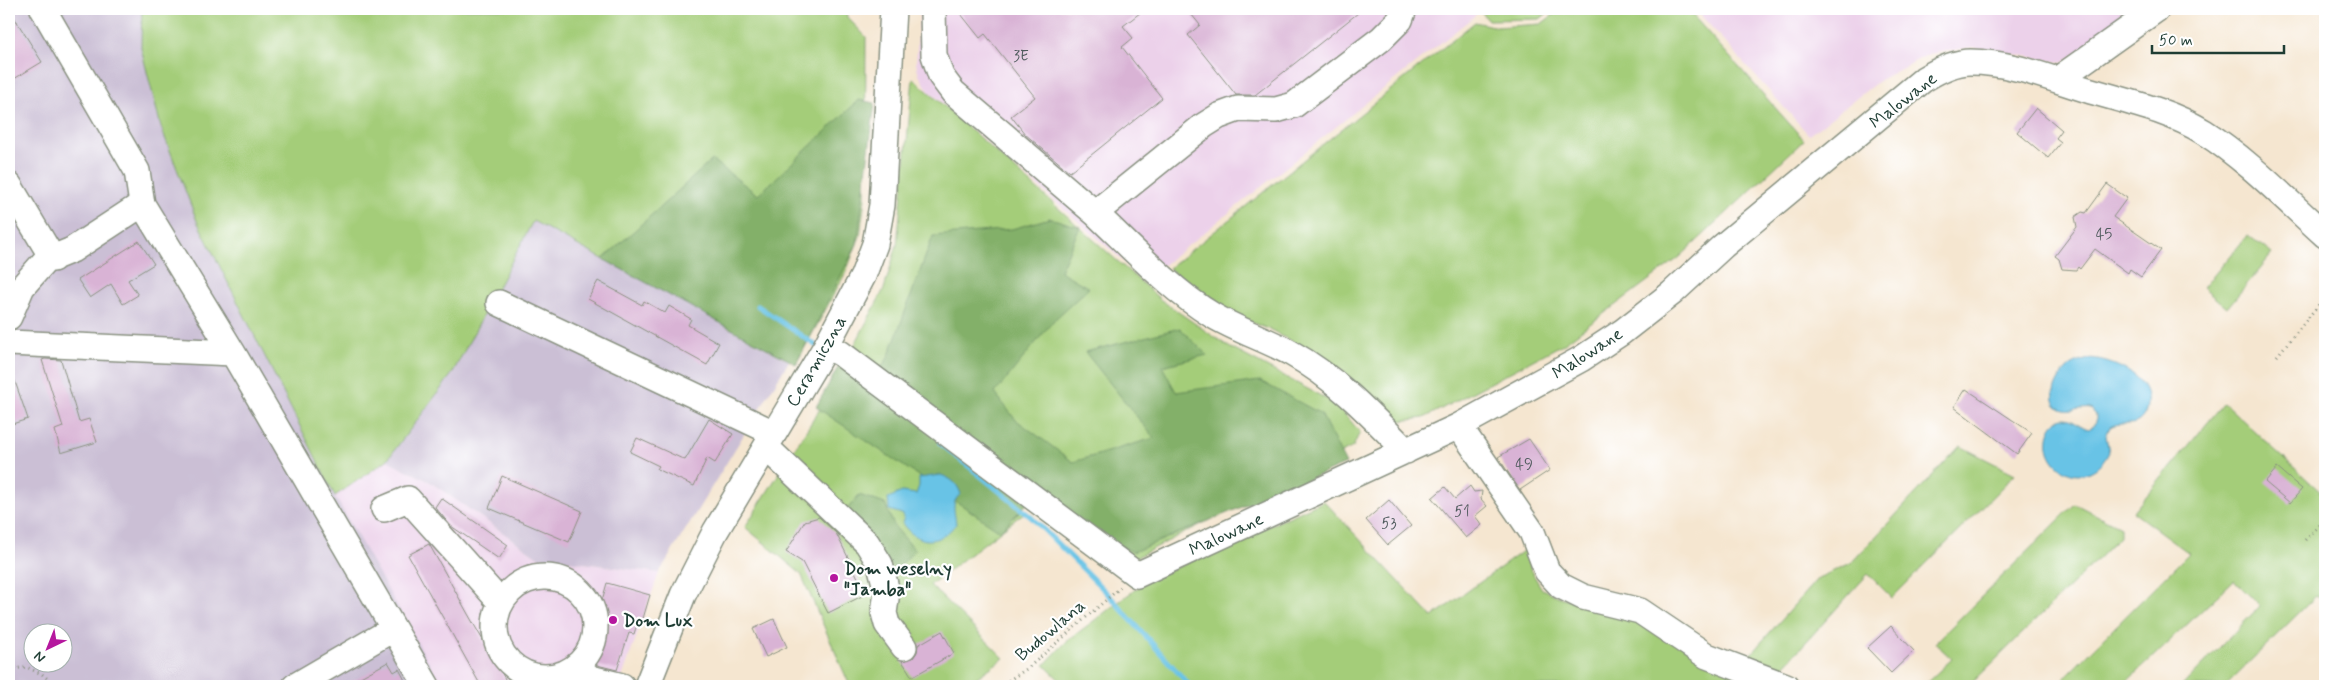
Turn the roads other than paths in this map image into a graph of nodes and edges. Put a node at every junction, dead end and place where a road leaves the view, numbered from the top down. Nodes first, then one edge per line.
1 (42, 9) edge
2 (893, 9) edge
3 (933, 9) edge
4 (1404, 9) edge
5 (2157, 9) edge
6 (2057, 80) junction
7 (9, 185) edge
8 (142, 204) junction
9 (1094, 213) junction
10 (2325, 235) edge
11 (52, 259) junction
12 (499, 304) dead end
13 (9, 317) edge
14 (9, 343) edge
15 (824, 351) junction
16 (232, 353) junction
17 (1459, 426) junction
18 (770, 440) junction
19 (1406, 451) junction
20 (384, 509) dead end
21 (501, 603) junction
22 (393, 629) junction
23 (904, 647) dead end
24 (577, 666) junction
25 (546, 682) edge
26 (295, 686) edge
27 (427, 686) edge
28 (622, 686) edge
29 (646, 686) edge
30 (1786, 686) edge

1 - 8 street
2 - 15 street, Ceramiczna
3 - 9 street
4 - 9 street
5 - 6 street
6 - 10 street, Malowane
6 - 17 street, Malowane
7 - 11 street
8 - 11 street
8 - 16 street
9 - 19 street
11 - 13 street
12 - 18 street
14 - 16 street
15 - 18 street, Ceramiczna
15 - 19 street, Malowane
16 - 22 street
17 - 19 street, Malowane
17 - 30 street
18 - 23 street
18 - 29 street, Ceramiczna
20 - 21 street
21 - 24 street
21 - 25 street
22 - 26 street
22 - 27 street
24 - 25 street
24 - 28 street

